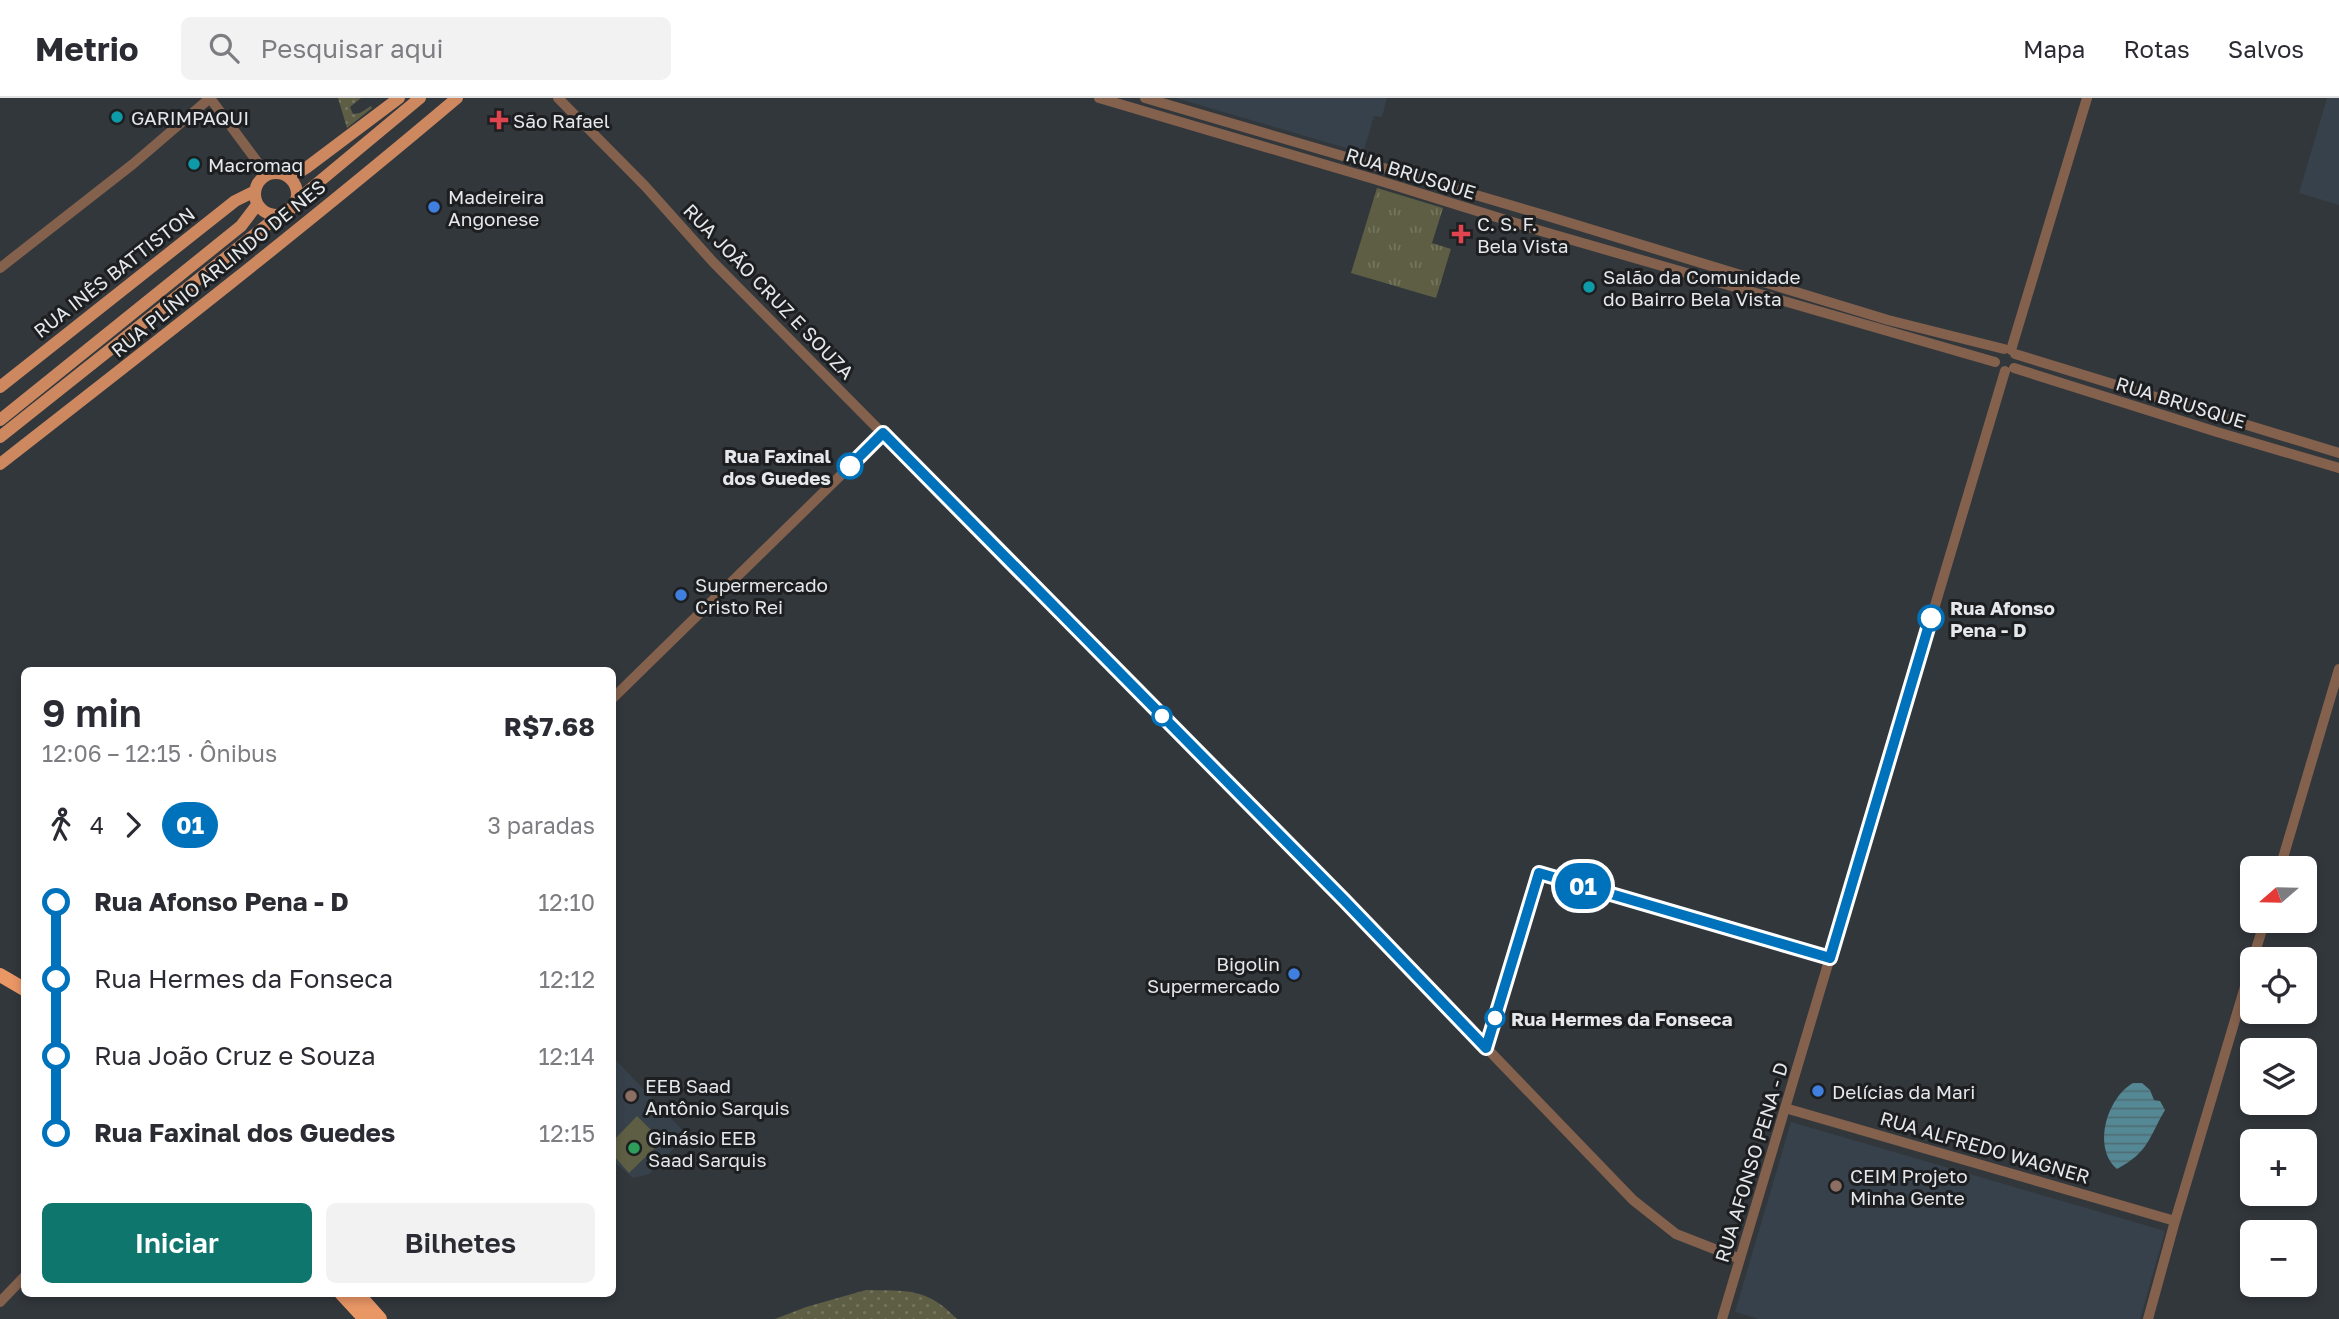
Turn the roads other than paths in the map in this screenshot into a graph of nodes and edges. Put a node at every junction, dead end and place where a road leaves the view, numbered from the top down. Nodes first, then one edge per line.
1 (210, 98) edge
2 (399, 98) edge
3 (420, 98) edge
4 (457, 98) edge
5 (558, 98) edge
6 (1099, 98) edge
7 (1145, 98) edge
8 (2087, 98) edge
9 (267, 175) junction
10 (290, 178) junction
11 (255, 191) junction
12 (296, 201) junction
13 (257, 205) junction
14 (278, 216) junction
15 (0, 268) edge
16 (2010, 351) junction
17 (1995, 362) junction
18 (2010, 369) junction
19 (0, 387) edge
20 (0, 420) edge
21 (15, 424) junction
22 (883, 433) junction
23 (0, 437) edge
24 (0, 444) edge
25 (2339, 453) edge
26 (0, 464) edge
27 (2339, 468) edge
28 (2339, 669) edge
29 (616, 695) edge
30 (2284, 856) edge
31 (0, 975) edge
32 (0, 986) edge
33 (21, 987) edge
34 (21, 998) edge
35 (2240, 1004) edge
36 (1785, 1108) junction
37 (2175, 1221) junction
38 (1740, 1259) junction
39 (21, 1280) edge
40 (345, 1297) edge
41 (361, 1297) edge
42 (0, 1302) edge
43 (365, 1319) edge
44 (380, 1319) edge
45 (1722, 1319) edge
46 (2148, 1319) edge

1 - 9 street
1 - 15 street
2 - 10 main road
3 - 12 main road
4 - 26 main road, RUA PLÍNIO ARLINDO DE NES
5 - 22 street, RUA JOÃO CRUZ E SOUZA
6 - 17 street, RUA BRUSQUE
7 - 16 street, RUA BRUSQUE
8 - 16 street
9 - 10 main road
9 - 11 main road
10 - 12 main road
11 - 13 main road
11 - 19 main road, RUA INÊS BATTISTON
12 - 14 main road
13 - 14 main road
13 - 20 main road
14 - 21 main road
16 - 17 street
16 - 18 street
16 - 25 street, RUA BRUSQUE
17 - 18 street
18 - 27 street, RUA BRUSQUE
18 - 36 street, RUA AFONSO PENA - D
21 - 23 main road
21 - 24 main road
22 - 29 street
22 - 38 street, RUA JOÃO CRUZ E SOUZA
28 - 30 street
31 - 33 highway
32 - 34 highway
35 - 37 street
36 - 37 street, RUA ALFREDO WAGNER
36 - 38 street, RUA AFONSO PENA - D
37 - 46 street
38 - 45 street, RUA AFONSO PENA - D
39 - 42 street
40 - 43 highway
41 - 44 highway

